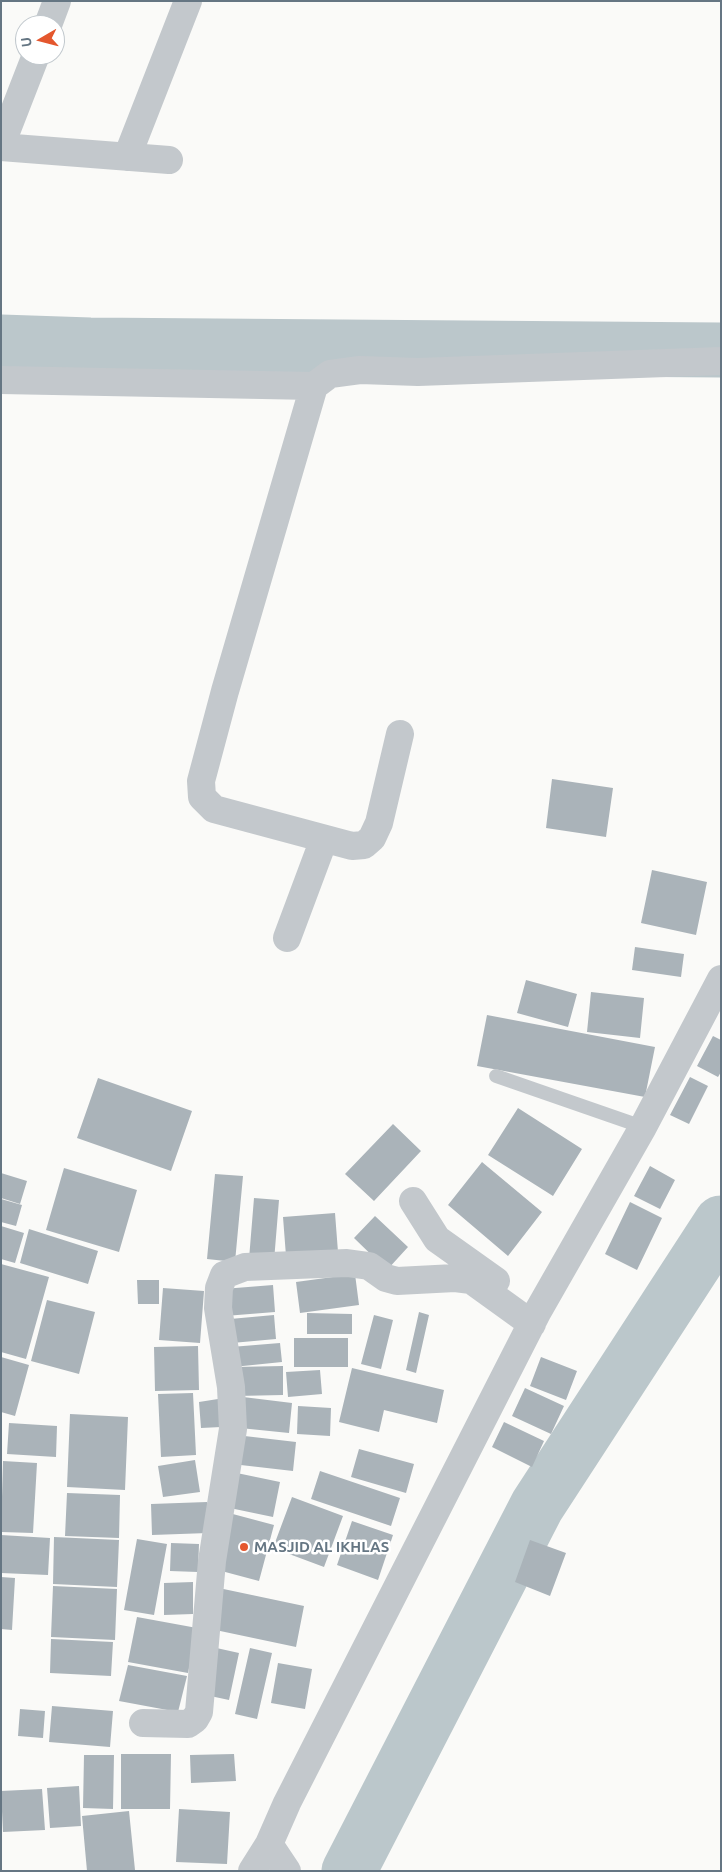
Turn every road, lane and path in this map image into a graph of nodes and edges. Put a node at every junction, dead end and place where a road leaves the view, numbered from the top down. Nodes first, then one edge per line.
1 (57, 1) edge
2 (188, 1) edge
3 (52, 15) edge
4 (32, 65) edge
5 (1, 146) edge
6 (127, 157) junction
7 (169, 160) dead end
8 (721, 361) edge
9 (1, 380) edge
10 (314, 386) junction
11 (400, 734) dead end
12 (324, 839) junction
13 (287, 938) dead end
14 (721, 979) edge
15 (496, 1076) dead end
16 (643, 1127) junction
17 (413, 1201) dead end
18 (535, 1318) junction
19 (143, 1723) dead end
20 (269, 1844) junction
21 (252, 1871) edge
22 (288, 1871) edge

1 - 3 street
2 - 6 street
4 - 5 street
5 - 6 street
6 - 7 street
8 - 10 street
9 - 10 street
10 - 12 street
11 - 12 street
12 - 13 street
14 - 16 street
15 - 16 lane
16 - 18 street
17 - 18 street
18 - 19 street
18 - 20 street
20 - 21 street
20 - 22 street

